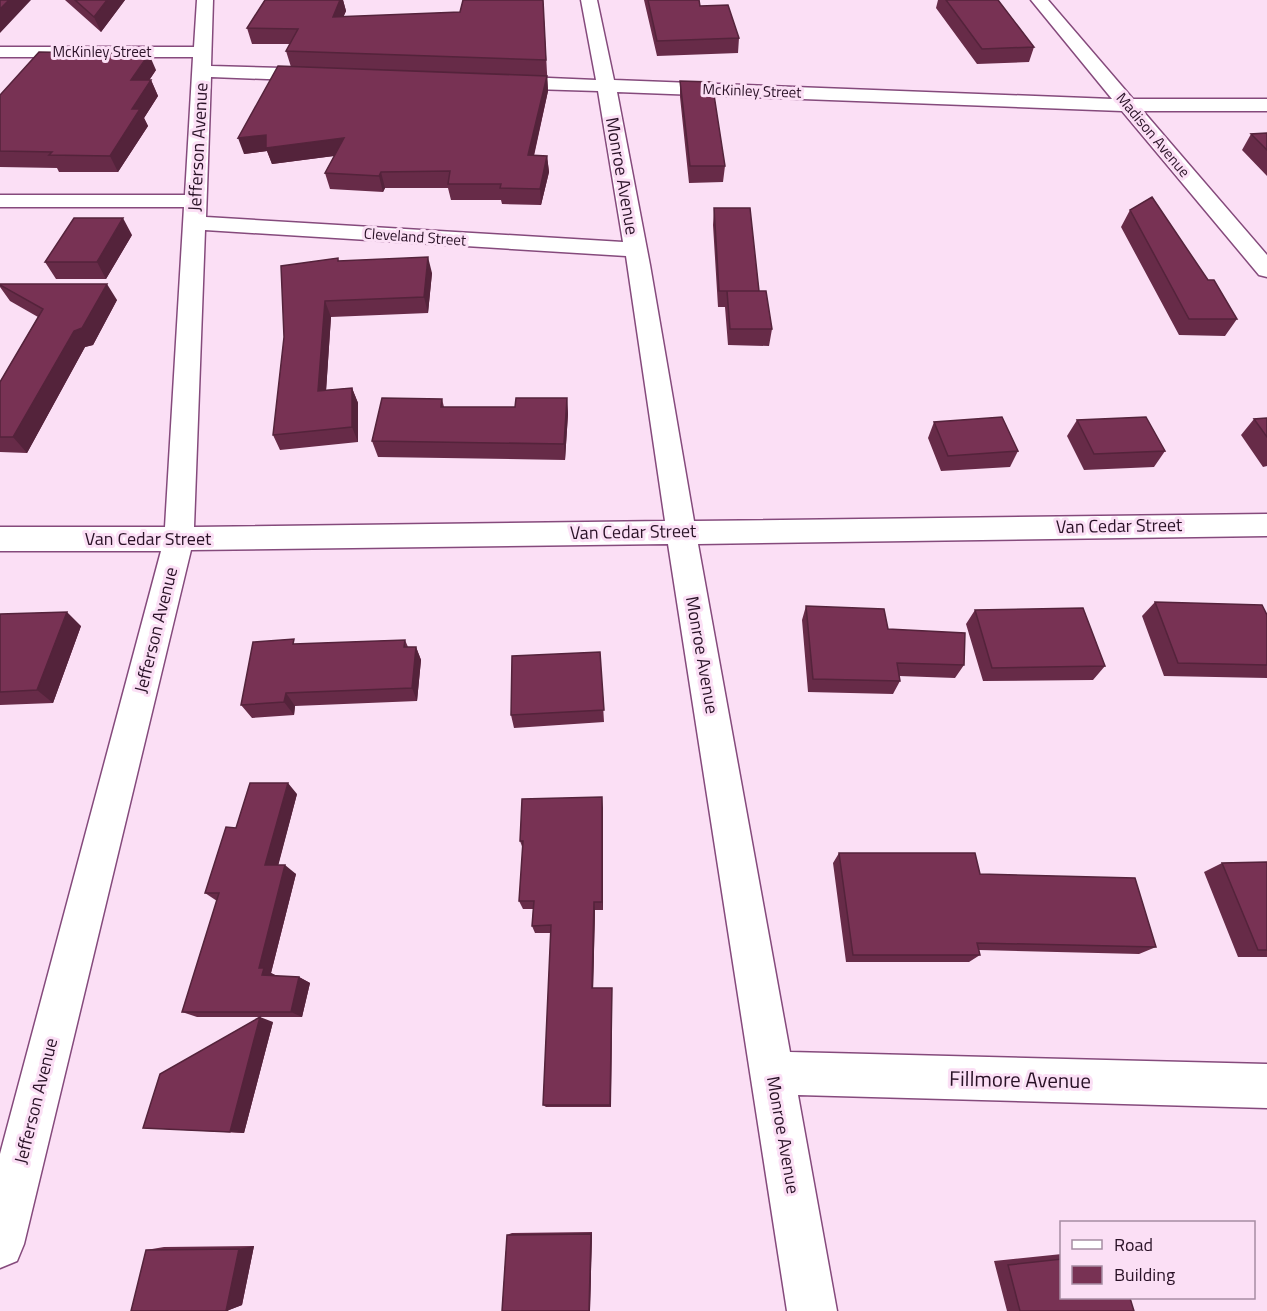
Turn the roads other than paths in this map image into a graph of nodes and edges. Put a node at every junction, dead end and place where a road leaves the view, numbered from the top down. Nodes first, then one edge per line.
1 (205, 0) edge
2 (589, 0) edge
3 (1039, 0) edge
4 (0, 52) edge
5 (202, 61) junction
6 (333, 75) edge
7 (488, 81) edge
8 (607, 86) junction
9 (1129, 105) junction
10 (1267, 105) edge
11 (0, 201) edge
12 (195, 212) junction
13 (635, 250) junction
14 (1267, 270) edge
15 (1267, 525) edge
16 (681, 532) junction
17 (0, 539) edge
18 (179, 539) junction
19 (772, 1073) junction
20 (1267, 1086) edge
21 (0, 1244) edge
22 (812, 1311) edge

1 - 5 street, Jefferson Avenue
2 - 8 street, Monroe Avenue
3 - 9 street, Madison Avenue
4 - 5 street, McKinley Street
5 - 6 street, McKinley Street
5 - 12 street, Jefferson Avenue
7 - 8 street, McKinley Street
8 - 9 street, McKinley Street
8 - 13 street, Monroe Avenue
9 - 10 street, McKinley Street
9 - 14 street, Madison Avenue
11 - 12 street, Cleveland Street
12 - 13 street, Cleveland Street
12 - 18 street, Jefferson Avenue
13 - 16 street, Monroe Avenue
15 - 16 street, Van Cedar Street
16 - 18 street, Van Cedar Street
16 - 19 street, Monroe Avenue
17 - 18 street, Van Cedar Street
18 - 21 street, Jefferson Avenue
19 - 20 street, Fillmore Avenue
19 - 22 street, Monroe Avenue

